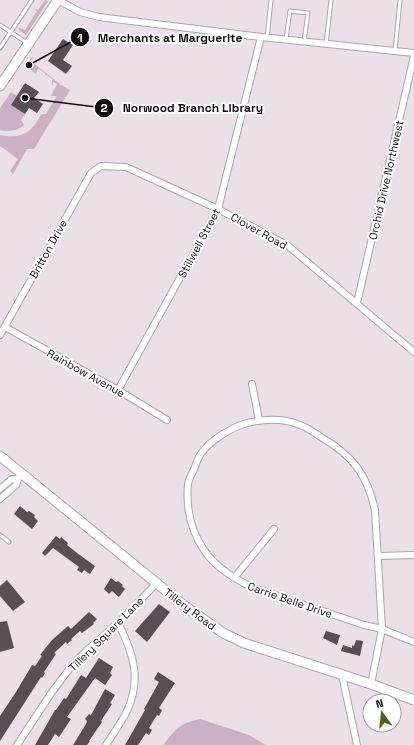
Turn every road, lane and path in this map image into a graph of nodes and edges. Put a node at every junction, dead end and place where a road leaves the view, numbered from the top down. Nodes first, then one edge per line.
1 (32, 0) edge
2 (57, 0) edge
3 (271, 0) edge
4 (331, 0) edge
5 (400, 0) edge
6 (0, 25) edge
7 (11, 32) junction
8 (264, 37) junction
9 (286, 40) junction
10 (304, 41) junction
11 (28, 44) junction
12 (326, 44) junction
13 (0, 48) edge
14 (395, 51) junction
15 (414, 53) edge
16 (414, 56) edge
17 (0, 86) edge
18 (101, 166) joint
19 (218, 209) junction
20 (357, 303) junction
21 (4, 327) junction
22 (0, 335) edge
23 (414, 352) edge
24 (252, 384) dead end
25 (118, 390) junction
26 (167, 420) dead end
27 (259, 420) junction
28 (0, 456) edge
29 (20, 476) junction
30 (0, 489) edge
31 (0, 499) edge
32 (274, 529) dead end
33 (0, 534) edge
34 (9, 542) dead end
35 (414, 555) edge
36 (378, 556) junction
37 (234, 578) junction
38 (156, 584) junction
39 (118, 623) junction
40 (382, 629) junction
41 (414, 642) edge
42 (342, 674) junction
43 (372, 684) junction
44 (414, 700) edge
45 (17, 745) edge
46 (106, 745) edge
47 (357, 745) edge

1 - 7 lane
2 - 8 street
2 - 11 street
3 - 8 lane
4 - 12 lane
5 - 14 lane
6 - 7 lane
7 - 11 lane
7 - 13 lane
8 - 9 street
8 - 19 street, Stillwell Street
9 - 10 street
9 - 10 lane
10 - 12 street
11 - 17 street
12 - 14 street
14 - 15 street
16 - 20 street, Orchid Drive Northwest
18 - 19 street, Clover Road
18 - 21 street, Britton Drive
19 - 20 street, Clover Road
19 - 25 street, Stillwell Street
20 - 23 street, Clover Road
21 - 22 street, Britton Drive
21 - 25 street, Rainbow Avenue
24 - 27 street
25 - 26 street, Rainbow Avenue
27 - 36 street, Carrie Belle Drive
27 - 37 street, Carrie Belle Drive
28 - 29 street, Tillery Road
29 - 30 street
29 - 31 street
29 - 38 street, Tillery Road
32 - 37 street
33 - 34 lane
35 - 36 street
36 - 40 street, Carrie Belle Drive
37 - 40 street, Carrie Belle Drive
38 - 39 street, Tillery Square Lane
38 - 42 street, Tillery Road
39 - 45 street, Tillery Square Lane
39 - 46 street
40 - 41 street
40 - 43 street, Carrie Belle Drive
42 - 43 street, Tillery Road
42 - 47 street
43 - 44 street, Tillery Road

